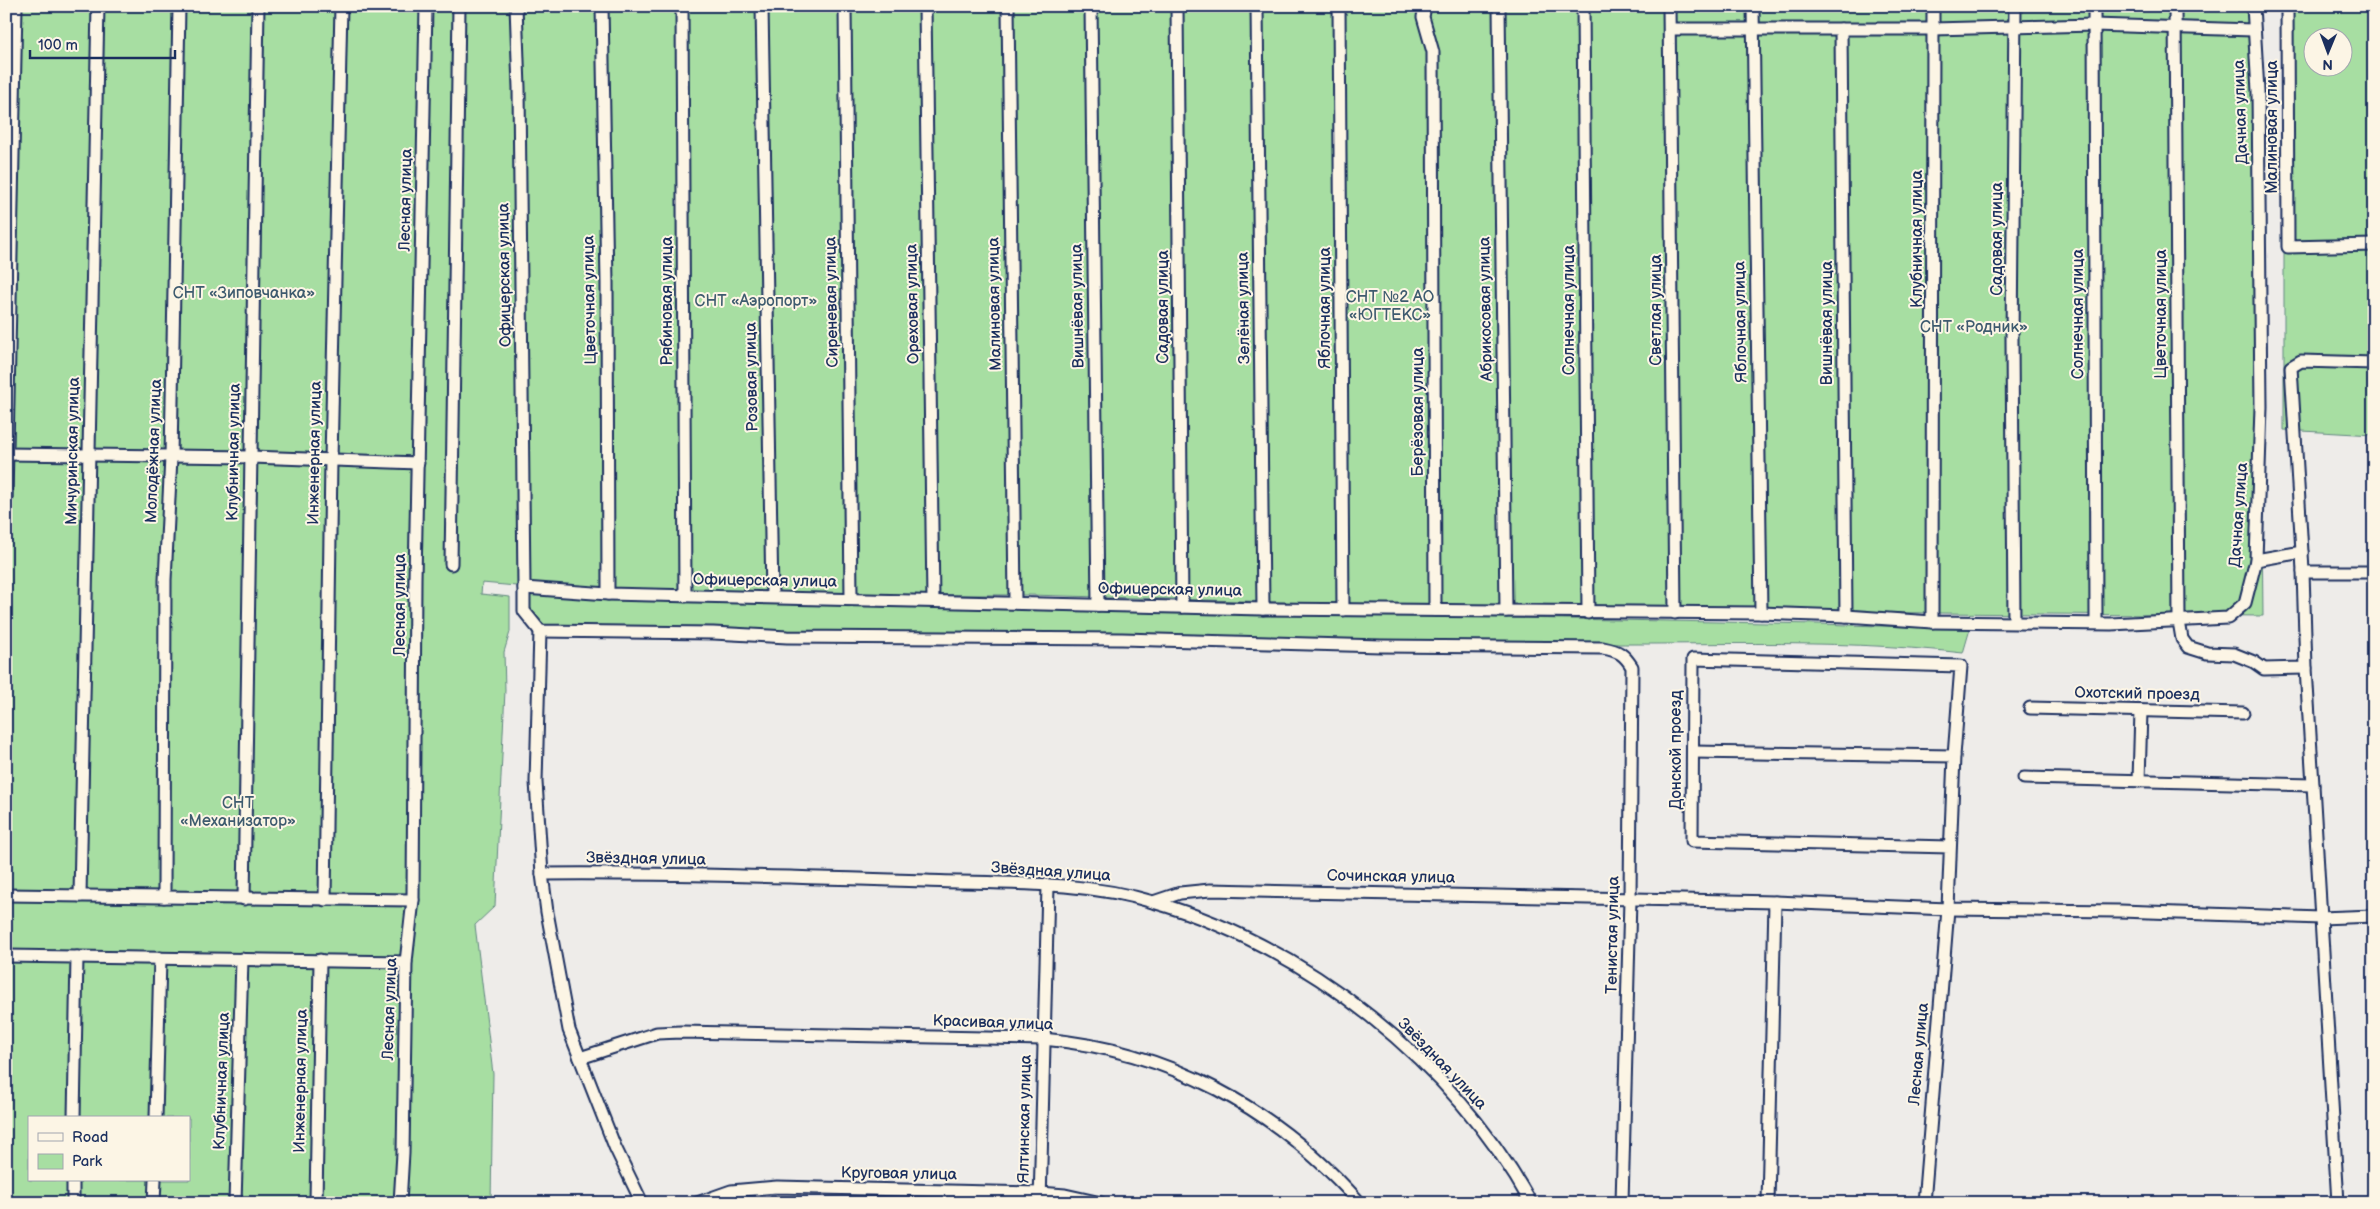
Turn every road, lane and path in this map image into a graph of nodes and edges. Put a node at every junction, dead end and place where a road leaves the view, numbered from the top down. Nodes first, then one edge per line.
1 (11, 6) edge
2 (16, 6) edge
3 (98, 6) edge
4 (179, 6) edge
5 (258, 6) edge
6 (341, 6) edge
7 (426, 6) edge
8 (459, 6) edge
9 (516, 6) edge
10 (602, 6) edge
11 (682, 6) edge
12 (762, 6) edge
13 (845, 6) edge
14 (925, 6) edge
15 (1008, 6) edge
16 (1091, 6) edge
17 (1177, 6) edge
18 (1257, 6) edge
19 (1340, 6) edge
20 (1425, 6) edge
21 (1499, 6) edge
22 (1583, 6) edge
23 (1669, 6) edge
24 (1753, 6) edge
25 (1933, 6) edge
26 (2015, 6) edge
27 (2094, 6) edge
28 (2175, 6) edge
29 (2253, 6) edge
30 (2287, 6) edge
31 (6, 9) edge
32 (2094, 26) junction
33 (2015, 27) junction
34 (2175, 27) junction
35 (1670, 29) junction
36 (1841, 29) junction
37 (1933, 29) junction
38 (1754, 30) junction
39 (2253, 30) junction
40 (2374, 245) edge
41 (2374, 363) edge
42 (7, 454) edge
43 (88, 454) junction
44 (171, 457) junction
45 (250, 457) junction
46 (331, 460) junction
47 (418, 463) junction
48 (6, 498) edge
49 (2302, 552) junction
50 (2256, 560) junction
51 (451, 564) dead end
52 (2303, 572) junction
53 (2374, 572) edge
54 (524, 588) junction
55 (608, 594) junction
56 (685, 596) junction
57 (772, 597) junction
58 (852, 598) junction
59 (933, 601) junction
60 (1015, 602) junction
61 (1098, 605) junction
62 (1182, 607) junction
63 (1264, 609) junction
64 (1343, 610) junction
65 (1435, 610) junction
66 (1506, 611) junction
67 (1588, 613) junction
68 (1675, 613) junction
69 (1761, 613) junction
70 (1846, 616) junction
71 (2179, 621) junction
72 (1932, 622) junction
73 (2014, 622) junction
74 (2096, 622) junction
75 (540, 631) junction
76 (1693, 659) joint
77 (2306, 668) junction
78 (2030, 708) dead end
79 (2141, 711) junction
80 (2243, 713) dead end
81 (1693, 752) junction
82 (1954, 756) junction
83 (2024, 778) dead end
84 (2139, 781) junction
85 (2313, 785) junction
86 (1950, 847) junction
87 (542, 874) junction
88 (1048, 886) junction
89 (6, 895) edge
90 (80, 896) junction
91 (164, 897) junction
92 (244, 898) junction
93 (1630, 899) junction
94 (325, 900) junction
95 (413, 900) junction
96 (1153, 902) junction
97 (1775, 902) junction
98 (1948, 909) junction
99 (2374, 916) edge
100 (2320, 918) junction
101 (6, 956) edge
102 (77, 957) junction
103 (160, 958) junction
104 (242, 959) junction
105 (320, 960) junction
106 (406, 962) junction
107 (1043, 1039) junction
108 (580, 1058) junction
109 (74, 1116) edge
110 (156, 1116) edge
111 (73, 1182) edge
112 (155, 1182) edge
113 (1040, 1198) edge
114 (73, 1203) edge
115 (154, 1203) edge
116 (235, 1203) edge
117 (316, 1203) edge
118 (400, 1203) edge
119 (642, 1203) edge
120 (697, 1203) edge
121 (1101, 1203) edge
122 (1360, 1203) edge
123 (1532, 1203) edge
124 (1622, 1203) edge
125 (1768, 1203) edge
126 (1924, 1203) edge
127 (2338, 1203) edge

1 - 31 street
2 - 42 street
3 - 43 street, Мичуринская улица
4 - 44 street, Молодёжная улица
5 - 45 street, Клубничная улица
6 - 46 street, Инженерная улица
7 - 47 street, Лесная улица
8 - 51 street
9 - 54 street, Офицерская улица
10 - 55 street, Цветочная улица
11 - 56 street, Рябиновая улица
12 - 57 street, Розовая улица
13 - 58 street, Сиреневая улица
14 - 59 street, Ореховая улица
15 - 60 street, Малиновая улица
16 - 61 street, Вишнёвая улица
17 - 62 street, Садовая улица
18 - 63 street, Зелёная улица
19 - 64 street, Яблочная улица
20 - 65 street, Берёзовая улица
21 - 66 street, Абрикосовая улица
22 - 67 street, Солнечная улица
23 - 35 street, Светлая улица
24 - 38 street, Яблочная улица
25 - 37 street, Клубничная улица
26 - 33 street, Садовая улица
27 - 32 street, Солнечная улица
28 - 34 street, Цветочная улица
29 - 39 street, Дачная улица
30 - 40 street, Малиновая улица
32 - 33 street
32 - 34 street
32 - 74 street, Солнечная улица
33 - 37 street
33 - 73 street, Садовая улица
34 - 39 street
34 - 71 street, Цветочная улица
35 - 38 street
35 - 68 street, Светлая улица
36 - 37 street
36 - 38 street
36 - 70 street, Вишнёвая улица
37 - 72 street, Клубничная улица
38 - 69 street, Яблочная улица
39 - 50 street, Дачная улица
41 - 49 street
42 - 43 street
42 - 48 street
43 - 44 street
43 - 90 street, Мичуринская улица
44 - 45 street
44 - 91 street, Молодёжная улица
45 - 46 street
45 - 92 street, Клубничная улица
46 - 47 street
46 - 94 street, Инженерная улица
47 - 95 street, Лесная улица
49 - 50 street
49 - 52 street
50 - 71 street, Дачная улица
52 - 53 street
52 - 77 street
54 - 55 street, Офицерская улица
54 - 75 street
55 - 56 street, Офицерская улица
56 - 57 street, Офицерская улица
57 - 58 street, Офицерская улица
58 - 59 street, Офицерская улица
59 - 60 street, Офицерская улица
60 - 61 street, Офицерская улица
61 - 62 street, Офицерская улица
62 - 63 street, Офицерская улица
63 - 64 street, Офицерская улица
64 - 65 street, Офицерская улица
65 - 66 street, Офицерская улица
66 - 67 street, Офицерская улица
67 - 68 street, Офицерская улица
68 - 69 street, Дачная улица
69 - 70 street, Дачная улица
70 - 72 street, Дачная улица
71 - 74 street, Дачная улица
71 - 77 street, Цветочная улица
72 - 73 street, Дачная улица
73 - 74 street, Дачная улица
75 - 87 street
75 - 93 street, Тенистая улица
76 - 81 street, Донской проезд
76 - 82 street, Лесная улица
77 - 85 street
78 - 79 street, Охотский проезд
79 - 80 street, Охотский проезд
79 - 84 street
81 - 82 street
81 - 86 street, Донской проезд
82 - 86 street, Лесная улица
83 - 84 street
84 - 85 street
85 - 100 street
86 - 98 street, Лесная улица
87 - 88 street, Звёздная улица
87 - 108 street
88 - 96 street, Звёздная улица
88 - 107 street, Ялтинская улица
89 - 90 street
90 - 91 street
91 - 92 street
92 - 94 street
93 - 96 street, Сочинская улица
93 - 97 street, Сочинская улица
93 - 124 street, Тенистая улица
94 - 95 street
95 - 106 street, Лесная улица
96 - 123 street, Звёздная улица
97 - 98 street, Сочинская улица
97 - 125 street
98 - 100 street, Сочинская улица
98 - 126 street, Лесная улица
99 - 100 street, Сочинская улица
100 - 127 street
101 - 102 street
102 - 103 street
102 - 109 street
103 - 104 street
103 - 110 street
104 - 105 street
104 - 116 street, Клубничная улица
105 - 106 street
105 - 117 street, Инженерная улица
106 - 118 street, Лесная улица
107 - 108 street, Красивая улица
107 - 113 street, Ялтинская улица
107 - 122 street, Красивая улица
108 - 119 street
111 - 114 street
112 - 115 street
113 - 120 street, Круговая улица
113 - 121 street, Круговая улица

